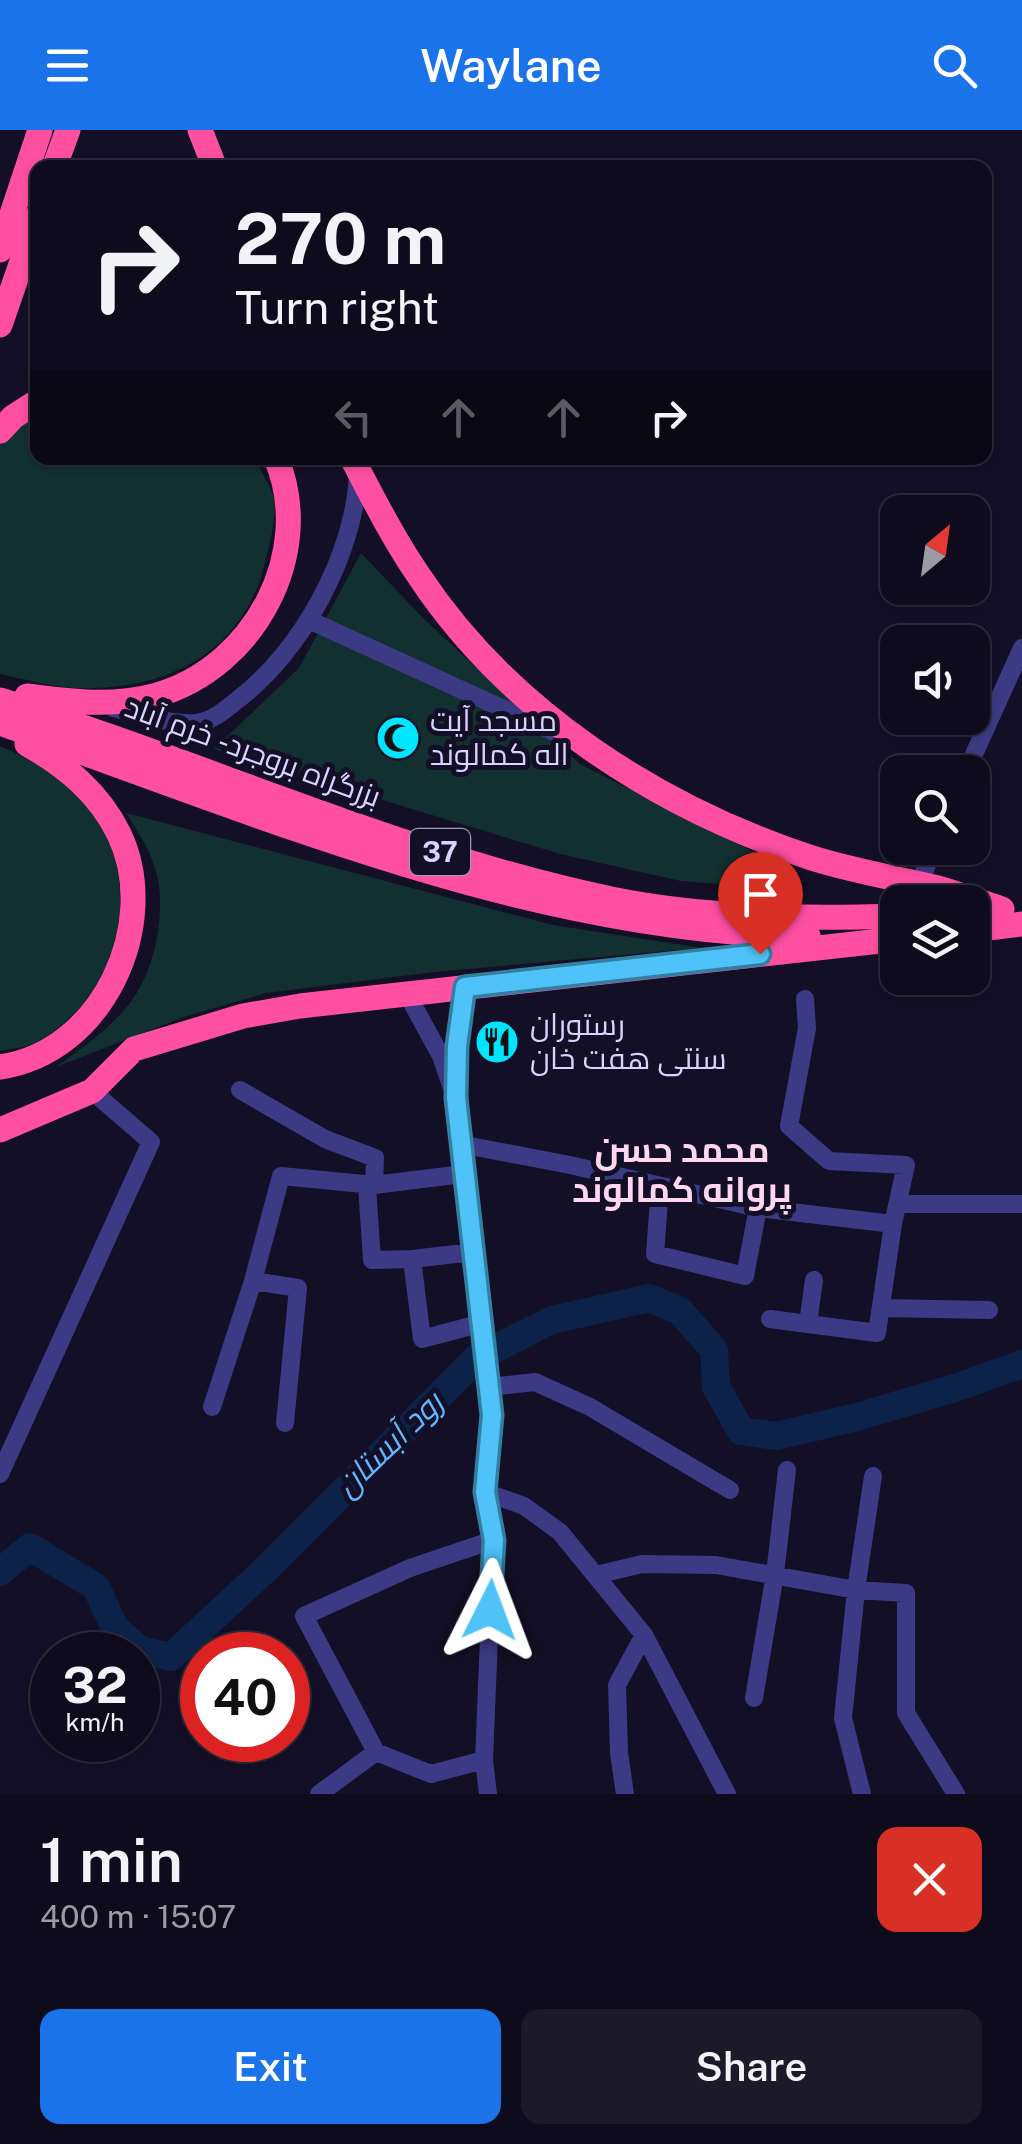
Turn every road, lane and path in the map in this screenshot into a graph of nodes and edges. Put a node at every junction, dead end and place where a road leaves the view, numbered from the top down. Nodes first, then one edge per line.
1 (40, 130) edge
2 (68, 130) edge
3 (200, 130) edge
4 (57, 160) edge
5 (212, 160) edge
6 (30, 238) edge
7 (0, 250) edge
8 (0, 325) edge
9 (30, 406) edge
10 (0, 431) edge
11 (279, 465) edge
12 (355, 465) edge
13 (356, 465) edge
14 (309, 620) junction
15 (1022, 648) edge
16 (0, 692) edge
17 (0, 700) edge
18 (98, 704) junction
19 (0, 724) edge
20 (0, 732) edge
21 (592, 750) junction
22 (974, 755) edge
23 (927, 865) edge
24 (919, 884) junction
25 (990, 913) edge
26 (1016, 914) edge
27 (880, 916) edge
28 (990, 923) edge
29 (880, 937) edge
30 (880, 939) edge
31 (465, 987) junction
32 (407, 994) junction
33 (806, 1000) dead end
34 (0, 1066) edge
35 (240, 1090) dead end
36 (92, 1091) junction
37 (456, 1098) junction
38 (0, 1130) edge
39 (460, 1144) junction
40 (462, 1174) junction
41 (370, 1186) junction
42 (660, 1187) junction
43 (898, 1204) junction
44 (1022, 1204) edge
45 (758, 1208) junction
46 (893, 1224) junction
47 (473, 1252) junction
48 (412, 1260) junction
49 (814, 1280) dead end
50 (254, 1281) junction
51 (880, 1308) junction
52 (990, 1310) dead end
53 (770, 1319) dead end
54 (482, 1323) junction
55 (808, 1324) junction
56 (489, 1386) junction
57 (212, 1406) dead end
58 (285, 1423) dead end
59 (786, 1470) dead end
60 (0, 1474) edge
61 (873, 1476) dead end
62 (730, 1490) dead end
63 (485, 1492) junction
64 (494, 1540) junction
65 (775, 1574) junction
66 (596, 1575) junction
67 (856, 1590) junction
68 (644, 1635) junction
69 (754, 1698) dead end
70 (376, 1752) junction
71 (484, 1760) junction
72 (319, 1794) edge
73 (488, 1794) edge
74 (625, 1794) edge
75 (726, 1794) edge
76 (862, 1794) edge
77 (956, 1794) edge

1 - 7 highway
2 - 4 highway
3 - 5 highway
6 - 8 highway
9 - 10 highway
11 - 18 highway
12 - 14 street
13 - 21 highway
14 - 18 street
14 - 21 street
15 - 22 street
16 - 18 highway
17 - 27 highway, بزرگراه بروجرد - خرم آباد / 37
19 - 29 highway, 37
20 - 34 highway
21 - 24 highway
23 - 24 street
24 - 26 highway
25 - 26 highway
26 - 28 highway
30 - 31 highway, 37
31 - 32 highway, 37
31 - 37 street
32 - 36 highway, 37
32 - 37 street
33 - 43 street
35 - 41 street
36 - 38 highway, 37
36 - 60 street
37 - 39 street
39 - 40 street
39 - 42 street
40 - 41 street
40 - 47 street
41 - 48 street
41 - 50 street
42 - 45 street
42 - 45 street
43 - 44 street
43 - 46 street
45 - 46 street
46 - 51 street
47 - 48 street
47 - 54 street
48 - 54 street
49 - 55 street
50 - 57 street
50 - 58 street
51 - 52 street
51 - 55 street
53 - 55 street
54 - 56 street
56 - 62 street
56 - 63 street
59 - 65 street
61 - 67 street
63 - 64 street
63 - 66 street
64 - 70 street
64 - 71 street
65 - 66 street
65 - 67 street
65 - 69 street
66 - 68 street
67 - 76 street
67 - 77 street
68 - 74 street
68 - 75 street
70 - 71 street
70 - 72 street
71 - 73 street

